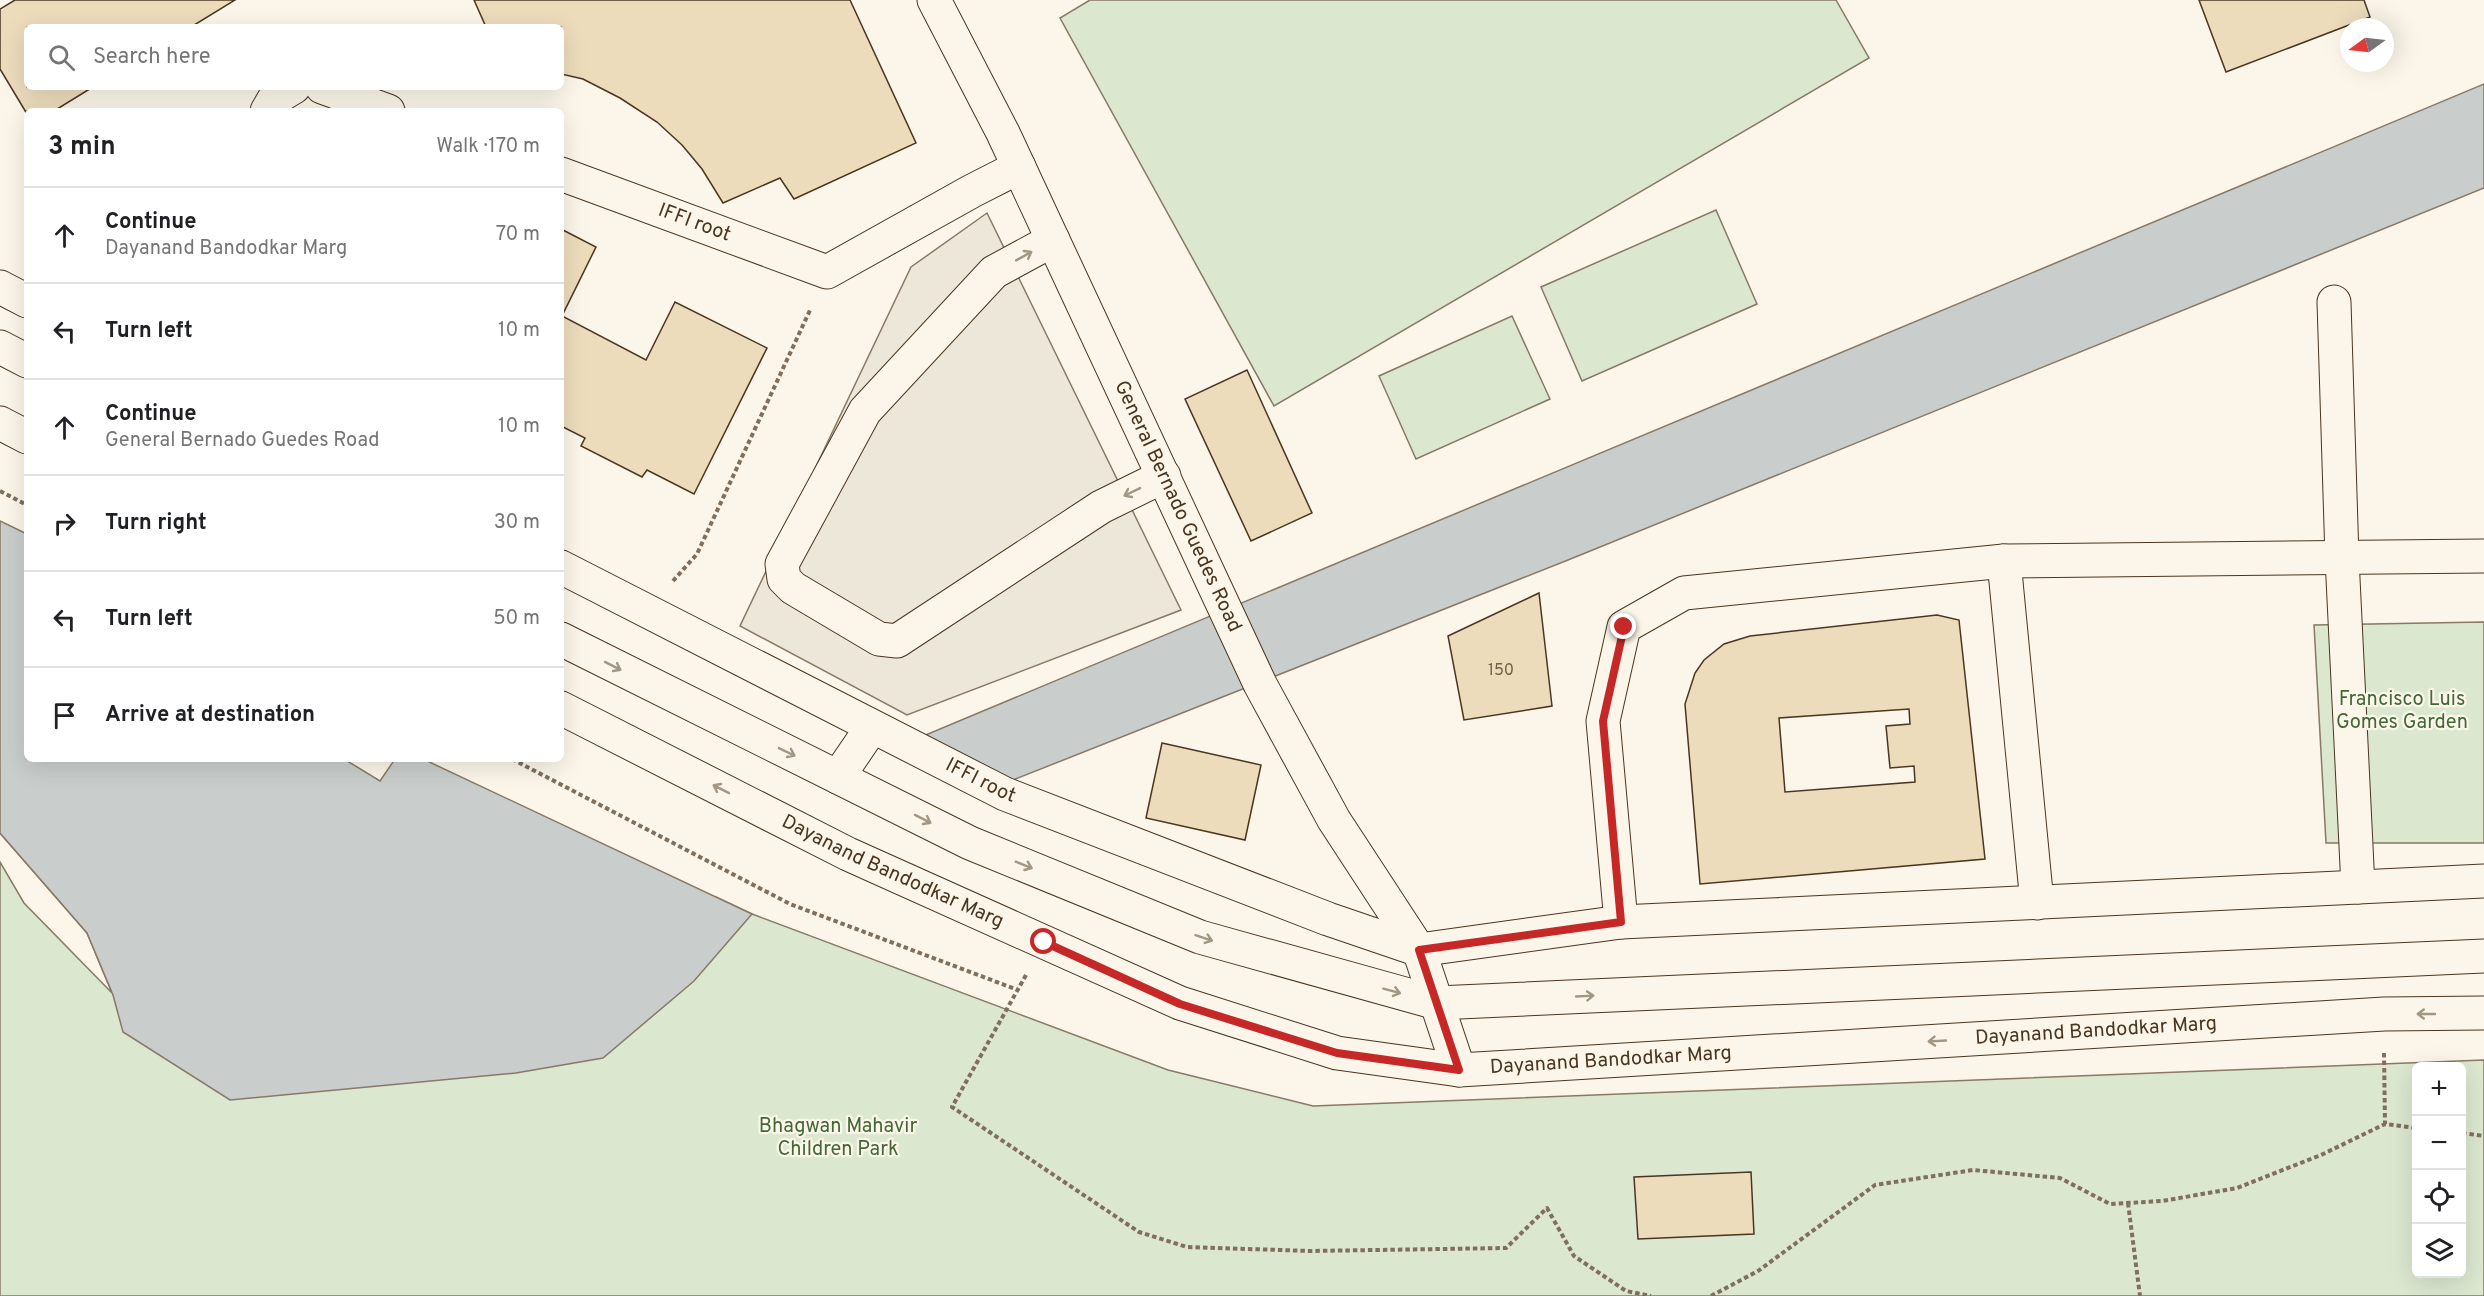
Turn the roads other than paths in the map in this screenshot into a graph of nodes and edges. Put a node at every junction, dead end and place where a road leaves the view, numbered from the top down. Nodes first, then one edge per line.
1 (934, 0) edge
2 (289, 90) edge
3 (330, 90) edge
4 (269, 108) edge
5 (380, 108) edge
6 (1019, 167) junction
7 (564, 175) edge
8 (1053, 240) junction
9 (0, 287) edge
10 (24, 299) edge
11 (2334, 302) dead end
12 (0, 346) edge
13 (24, 359) edge
14 (0, 423) edge
15 (24, 435) edge
16 (1164, 476) junction
17 (2484, 556) edge
18 (2342, 558) junction
19 (2004, 561) junction
20 (564, 569) edge
21 (564, 640) edge
22 (564, 710) edge
23 (872, 727) junction
24 (838, 777) junction
25 (2484, 881) edge
26 (2358, 887) junction
27 (2037, 903) junction
28 (1621, 922) junction
29 (1419, 950) junction
30 (2484, 956) edge
31 (1437, 1003) junction
32 (2484, 1013) edge
33 (1459, 1070) junction

1 - 6 street, General Bernado Guedes Road
2 - 4 street
3 - 5 street
6 - 7 street, IFFI root
6 - 8 street, General Bernado Guedes Road
8 - 16 street, General Bernado Guedes Road
16 -> 8 street
9 - 10 street
11 - 18 street
12 - 13 street
14 - 15 street
16 - 29 street, General Bernado Guedes Road
17 - 18 street
18 - 19 street
18 - 26 street
19 - 27 street
19 - 28 street
20 - 23 street, IFFI root
21 -> 24 street
33 -> 22 street, Dayanand Bandodkar Marg
23 - 24 street
23 - 29 street, IFFI root
24 -> 31 street
25 - 26 street
26 - 27 street
27 - 28 street
28 - 29 street
29 - 31 street, General Bernado Guedes Road
31 -> 30 street
31 - 33 street, General Bernado Guedes Road
32 -> 33 street, Dayanand Bandodkar Marg

